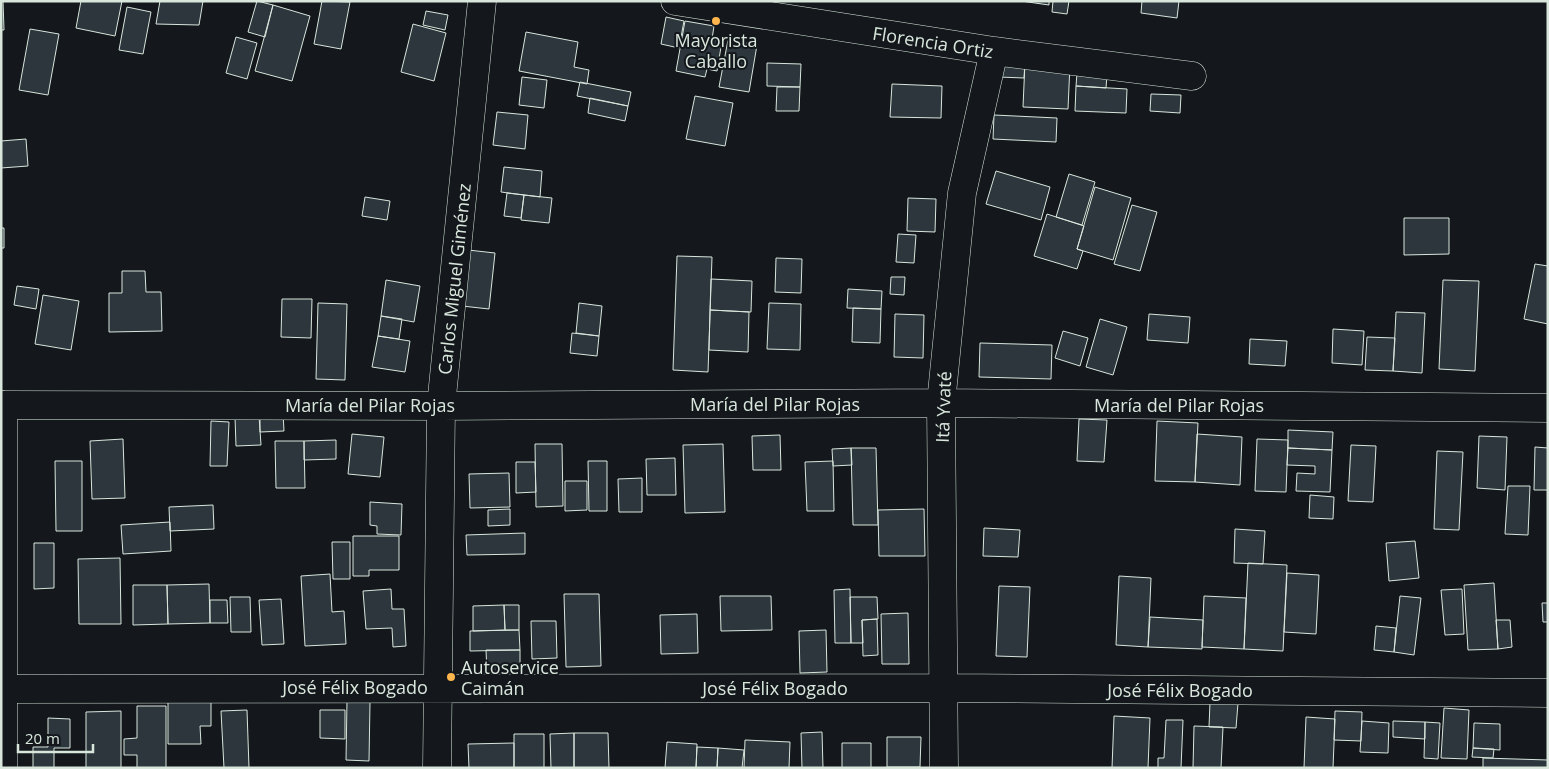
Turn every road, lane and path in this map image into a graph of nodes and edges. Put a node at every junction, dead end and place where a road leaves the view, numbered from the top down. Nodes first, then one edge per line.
1 (482, 1) edge
2 (675, 1) edge
3 (994, 51) junction
4 (1192, 76) dead end
5 (941, 403) junction
6 (2, 405) edge
7 (441, 406) junction
8 (1548, 408) edge
9 (437, 687) junction
10 (2, 688) edge
11 (944, 688) junction
12 (1548, 693) edge
13 (3, 768) edge
14 (437, 768) edge
15 (944, 768) edge

1 - 7 street, Carlos Miguel Giménez
2 - 3 street, Florencia Ortiz
3 - 4 street, Florencia Ortiz
3 - 5 street, Itá Yvaté
5 - 7 street, María del Pilar Rojas
5 - 8 street, María del Pilar Rojas
5 - 11 street, Itá Yvaté
6 - 7 street, María del Pilar Rojas
6 - 10 street
7 - 9 street, Carlos Miguel Giménez
9 - 10 street, José Félix Bogado
9 - 11 street, José Félix Bogado
9 - 14 street, Carlos Miguel Giménez
10 - 13 street
11 - 12 street, José Félix Bogado
11 - 15 street, Itá Yvaté

